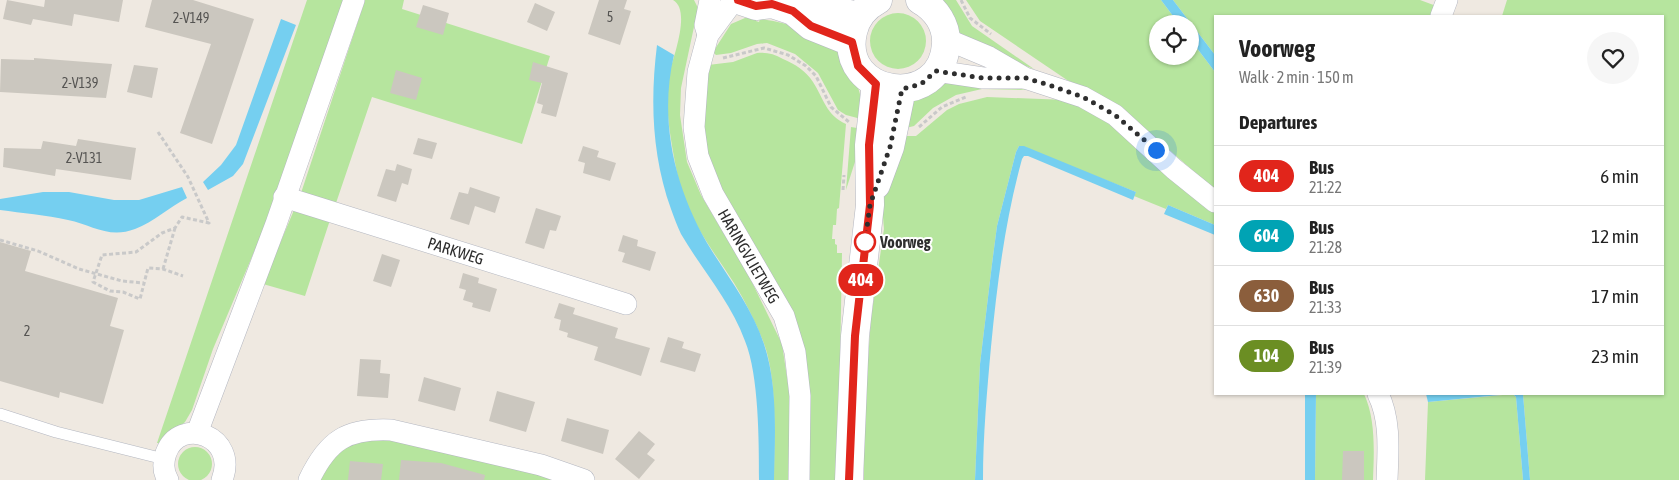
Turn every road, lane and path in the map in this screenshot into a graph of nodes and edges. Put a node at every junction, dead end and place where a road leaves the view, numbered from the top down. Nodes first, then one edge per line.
1 (354, 0) edge
2 (710, 0) edge
3 (734, 0) edge
4 (738, 0) edge
5 (922, 0) edge
6 (1447, 0) edge
7 (777, 5) edge
8 (869, 8) edge
9 (1441, 15) edge
10 (708, 35) junction
11 (946, 39) junction
12 (852, 42) junction
13 (701, 60) junction
14 (936, 71) junction
15 (1026, 78) junction
16 (889, 86) junction
17 (970, 96) dead end
18 (856, 123) dead end
19 (916, 130) dead end
20 (158, 132) dead end
21 (284, 198) junction
22 (1214, 201) edge
23 (175, 228) junction
24 (0, 240) edge
25 (163, 269) junction
26 (94, 274) junction
27 (182, 276) dead end
28 (144, 283) junction
29 (626, 304) dead end
30 (1380, 398) edge
31 (0, 414) edge
32 (197, 433) junction
33 (164, 458) junction
34 (314, 471) edge
35 (168, 480) edge
36 (222, 480) edge
37 (584, 480) edge
38 (799, 480) edge
39 (849, 480) edge
40 (1387, 480) edge

1 - 21 street
2 - 10 street, HARINGVLIETWEG
3 - 10 street, HARINGVLIETWEG
4 - 7 main road
5 - 11 main road
6 - 9 street
7 - 8 main road
7 - 12 main road
8 - 12 main road
10 - 13 street, HARINGVLIETWEG
11 - 14 main road
11 - 15 street
12 - 16 main road
13 - 18 path
13 - 38 street, HARINGVLIETWEG
14 - 15 street
14 - 16 main road
15 - 22 street
16 - 39 main road
17 - 19 path
20 - 23 path
21 - 29 street, PARKWEG
21 - 32 street
23 - 25 path
23 - 26 path
24 - 26 path
25 - 27 path
25 - 28 path
26 - 28 path
26 - 28 path
30 - 40 street
31 - 33 lane
32 - 33 street
32 - 36 street
33 - 35 street
34 - 37 street

